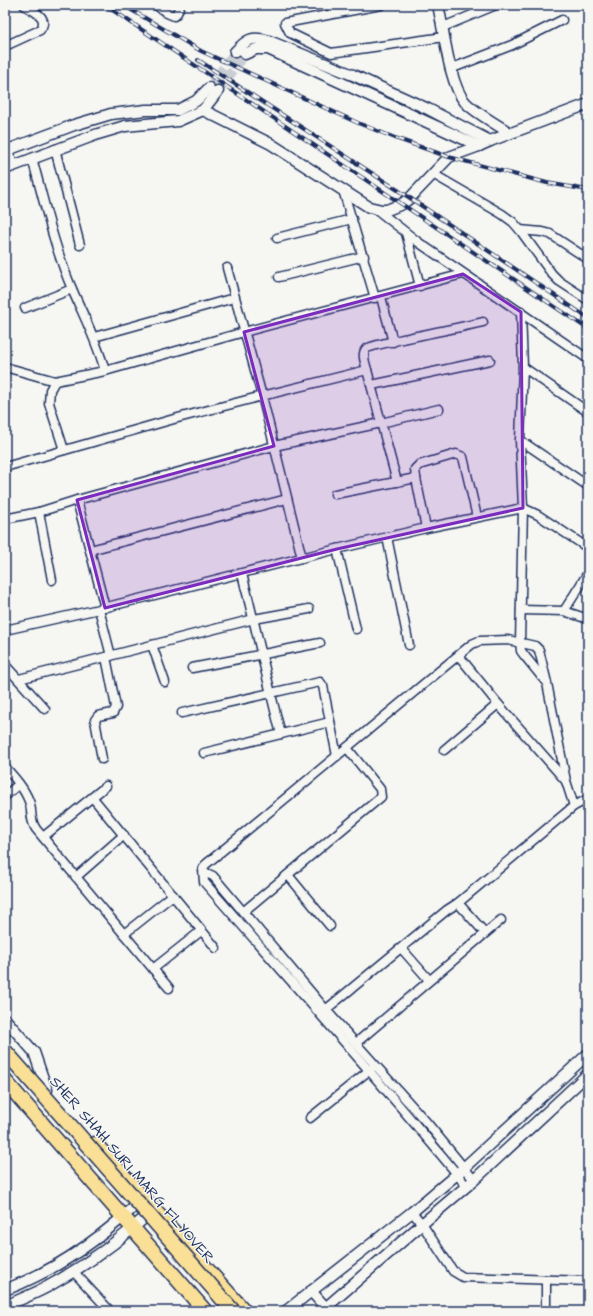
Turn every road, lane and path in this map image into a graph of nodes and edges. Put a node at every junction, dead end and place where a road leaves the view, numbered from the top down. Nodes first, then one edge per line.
1 (24, 5) edge
2 (156, 5) edge
3 (180, 5) edge
4 (381, 5) edge
5 (438, 5) edge
6 (496, 5) edge
7 (562, 20) dead end
8 (444, 32) junction
9 (5, 46) edge
10 (450, 69) junction
11 (588, 104) edge
12 (203, 110) junction
13 (510, 133) junction
14 (490, 141) junction
15 (480, 146) junction
16 (6, 148) edge
17 (55, 149) junction
18 (32, 158) junction
19 (9, 167) edge
20 (433, 174) junction
21 (343, 190) junction
22 (376, 209) junction
23 (352, 219) junction
24 (520, 230) junction
25 (406, 233) junction
26 (277, 238) dead end
27 (80, 245) dead end
28 (364, 256) junction
29 (588, 259) edge
30 (226, 268) dead end
31 (463, 274) junction
32 (280, 276) dead end
33 (420, 286) junction
34 (72, 289) junction
35 (378, 297) junction
36 (234, 298) junction
37 (588, 300) edge
38 (25, 308) dead end
39 (521, 312) junction
40 (483, 322) dead end
41 (244, 332) junction
42 (94, 337) junction
43 (393, 342) junction
44 (588, 359) edge
45 (490, 360) dead end
46 (5, 367) edge
47 (523, 367) junction
48 (368, 370) junction
49 (105, 371) junction
50 (55, 381) junction
51 (372, 385) junction
52 (262, 396) junction
53 (440, 408) dead end
54 (588, 412) edge
55 (381, 423) junction
56 (520, 440) junction
57 (274, 446) junction
58 (64, 450) junction
59 (5, 468) edge
60 (416, 478) junction
61 (397, 482) junction
62 (588, 486) edge
63 (336, 494) dead end
64 (287, 499) junction
65 (76, 500) junction
66 (522, 508) junction
67 (39, 512) junction
68 (477, 517) junction
69 (5, 519) edge
70 (426, 528) junction
71 (387, 537) junction
72 (588, 548) edge
73 (337, 549) junction
74 (90, 550) junction
75 (302, 558) junction
76 (588, 573) edge
77 (242, 574) junction
78 (52, 580) dead end
79 (102, 609) junction
80 (309, 609) dead end
81 (521, 610) junction
82 (564, 611) junction
83 (254, 619) junction
84 (588, 619) edge
85 (356, 629) dead end
86 (5, 630) edge
87 (520, 642) junction
88 (320, 643) dead end
89 (152, 645) junction
90 (409, 646) dead end
91 (262, 654) junction
92 (109, 656) junction
93 (459, 656) junction
94 (5, 665) edge
95 (192, 668) dead end
96 (19, 679) junction
97 (165, 682) dead end
98 (547, 683) junction
99 (270, 693) junction
100 (498, 704) junction
101 (45, 709) dead end
102 (182, 713) dead end
103 (330, 722) junction
104 (281, 734) junction
105 (348, 748) junction
106 (444, 750) dead end
107 (204, 753) dead end
108 (337, 756) junction
109 (102, 759) dead end
110 (5, 767) edge
111 (566, 781) junction
112 (19, 784) junction
113 (106, 786) dead end
114 (5, 796) edge
115 (93, 798) junction
116 (588, 799) edge
117 (574, 806) junction
118 (124, 835) junction
119 (43, 837) junction
120 (204, 872) junction
121 (288, 875) junction
122 (76, 877) junction
123 (173, 895) junction
124 (458, 903) junction
125 (243, 912) junction
126 (500, 920) dead end
127 (330, 926) dead end
128 (202, 931) junction
129 (485, 933) junction
130 (124, 934) junction
131 (216, 948) dead end
132 (402, 949) junction
133 (154, 969) junction
134 (293, 971) junction
135 (287, 977) junction
136 (429, 980) junction
137 (169, 988) dead end
138 (323, 1012) junction
139 (5, 1018) edge
140 (5, 1042) edge
141 (356, 1043) junction
142 (5, 1051) edge
143 (588, 1054) edge
144 (5, 1065) edge
145 (373, 1068) junction
146 (588, 1074) edge
147 (5, 1081) edge
148 (47, 1090) junction
149 (310, 1118) dead end
150 (461, 1171) junction
151 (470, 1183) junction
152 (144, 1198) junction
153 (154, 1210) junction
154 (412, 1212) junction
155 (123, 1218) junction
156 (422, 1224) junction
157 (133, 1228) junction
158 (73, 1270) junction
159 (546, 1280) junction
160 (588, 1280) edge
161 (5, 1290) edge
162 (311, 1291) junction
163 (5, 1306) edge
164 (324, 1310) edge
165 (110, 1311) edge
166 (205, 1311) edge
167 (221, 1311) edge
168 (233, 1311) edge
169 (244, 1311) edge
170 (286, 1311) edge
171 (546, 1311) edge

1 - 9 street
2 - 3 street
4 - 8 street
5 - 8 street
6 - 8 street
7 - 10 street
8 - 10 street
10 - 13 street
11 - 13 street
12 - 16 street
12 - 17 street
12 - 21 street
13 - 14 street
14 - 15 street
14 - 15 street
15 - 20 street
16 - 19 street
17 - 18 street
17 - 27 street
18 - 19 street
18 - 34 street
20 - 22 street
20 - 24 street
21 - 22 street
21 - 23 street
22 - 25 street
23 - 26 street
23 - 28 street
24 - 29 street
24 - 37 street
25 - 31 street
25 - 33 street
28 - 32 street
28 - 35 street
30 - 36 street
31 - 33 street
31 - 39 street
33 - 35 street
34 - 38 street
34 - 42 street
35 - 41 street
35 - 43 street
36 - 41 street
36 - 42 street
39 - 44 street
39 - 47 street
40 - 43 street
41 - 49 street
41 - 52 street
42 - 49 street
43 - 48 street
45 - 51 street
46 - 50 street
47 - 54 street
47 - 56 street
48 - 51 street
48 - 52 street
49 - 50 street
50 - 58 street
51 - 55 street
52 - 57 street
52 - 58 street
53 - 55 street
55 - 57 street
55 - 61 street
56 - 62 street
56 - 66 street
57 - 64 street
57 - 65 street
58 - 59 street
60 - 61 street
60 - 68 street
60 - 70 street
61 - 63 street
64 - 74 street
64 - 75 street
65 - 67 street
65 - 74 street
66 - 68 street
66 - 72 street
66 - 81 street
67 - 69 street
67 - 78 street
68 - 70 street
70 - 71 street
71 - 73 street
71 - 90 street
73 - 75 street
73 - 85 street
74 - 79 street
75 - 77 street
76 - 82 street
77 - 79 street
77 - 83 street
79 - 86 street
79 - 92 street
80 - 83 street
81 - 82 street
81 - 87 street
82 - 84 street
83 - 89 street
83 - 91 street
87 - 93 street
87 - 98 street
87 - 98 street
88 - 91 street
89 - 92 street
89 - 97 street
91 - 95 street
91 - 99 street
92 - 96 street
92 - 109 street
93 - 100 street
93 - 105 street
94 - 96 street
96 - 101 street
98 - 111 street
99 - 102 street
99 - 103 street
99 - 104 street
100 - 106 street
100 - 111 street
103 - 104 street
103 - 108 street
104 - 107 street
105 - 108 street
105 - 121 street
108 - 120 street
110 - 112 street
111 - 117 street
112 - 114 street
112 - 119 street
113 - 115 street
115 - 118 street
115 - 119 street
116 - 117 street
117 - 124 street
118 - 122 street
118 - 123 street
119 - 122 street
120 - 125 street
120 - 135 street
121 - 125 street
121 - 127 street
122 - 130 street
123 - 128 street
123 - 130 street
124 - 129 street
124 - 132 street
125 - 134 street
126 - 129 street
128 - 131 street
128 - 133 street
129 - 136 street
130 - 133 street
132 - 136 street
132 - 138 street
133 - 137 street
134 - 135 street
134 - 138 street
135 - 138 street
136 - 141 street
138 - 141 street
138 - 145 street
139 - 148 street
140 - 148 highway
141 - 145 street
142 - 168 highway, SHER SHAH SURI MARG FLYOVER, bridge
143 - 150 street
144 - 167 highway, SHER SHAH SURI MARG FLYOVER
145 - 149 street
145 - 150 street
146 - 151 street
147 - 155 highway
148 - 152 highway
150 - 151 street
150 - 154 street
151 - 156 street
152 - 153 highway
152 - 155 street
153 - 157 street
153 - 169 highway
154 - 156 street
154 - 162 street
155 - 157 highway
155 - 161 street
156 - 159 street
156 - 164 street
157 - 158 street
157 - 166 highway
158 - 163 street
158 - 165 street
159 - 160 street
159 - 171 street
162 - 164 street
162 - 170 street

